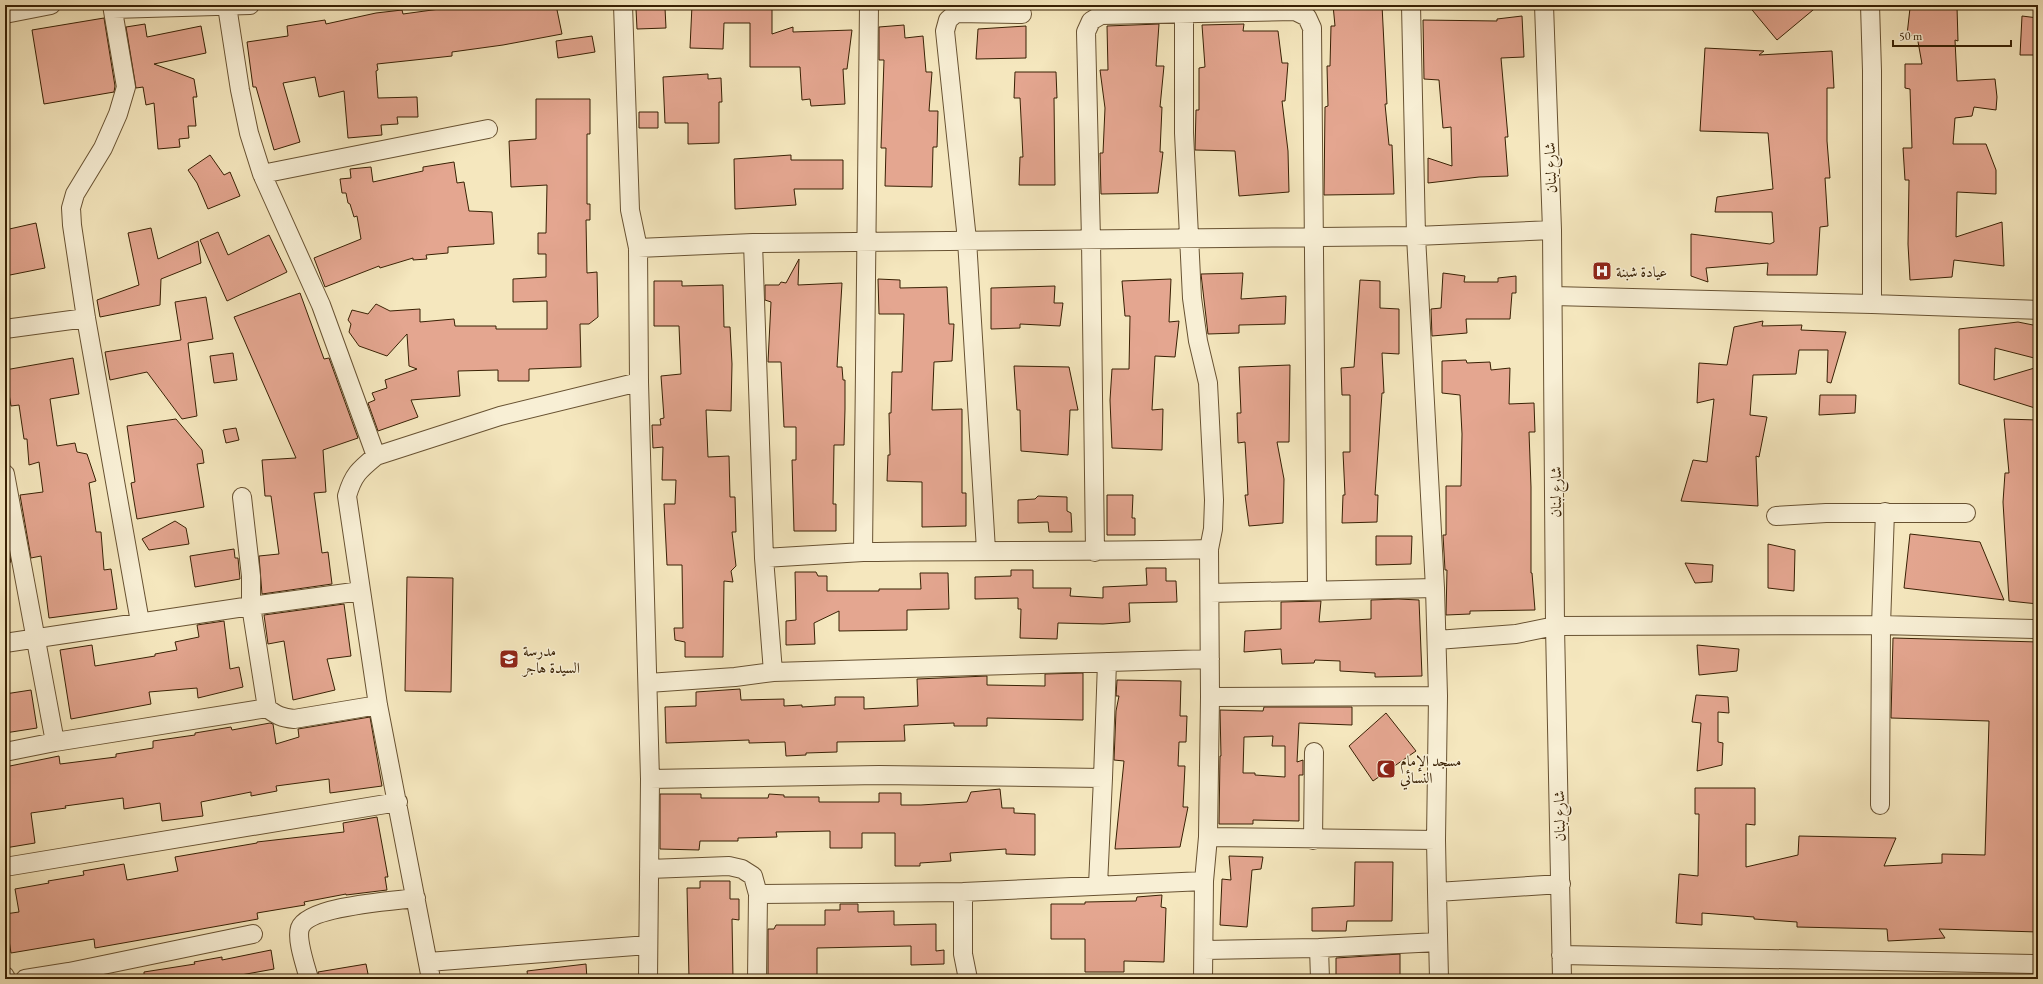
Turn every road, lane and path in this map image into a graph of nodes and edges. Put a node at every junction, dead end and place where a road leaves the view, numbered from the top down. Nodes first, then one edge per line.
1 (51, 5) edge
2 (250, 5) edge
3 (623, 5) edge
4 (869, 5) edge
5 (1411, 5) edge
6 (1544, 5) edge
7 (1870, 5) edge
8 (227, 6) junction
9 (112, 7) edge
10 (1184, 10) edge
11 (5, 14) edge
12 (1022, 14) dead end
13 (488, 129) dead end
14 (262, 174) junction
15 (1552, 230) junction
16 (1416, 236) junction
17 (1314, 238) junction
18 (967, 240) junction
19 (1091, 240) junction
20 (1189, 240) junction
21 (867, 242) junction
22 (752, 243) junction
23 (638, 248) junction
24 (1553, 296) junction
25 (1872, 304) junction
26 (2038, 310) edge
27 (86, 318) junction
28 (5, 329) edge
29 (639, 382) junction
30 (376, 456) junction
31 (5, 474) edge
32 (242, 497) dead end
33 (1884, 512) junction
34 (1966, 512) dead end
35 (1776, 516) dead end
36 (1208, 549) junction
37 (986, 550) junction
38 (863, 552) junction
39 (1095, 552) junction
40 (764, 558) junction
41 (1435, 588) junction
42 (1318, 589) junction
43 (361, 591) junction
44 (1210, 593) junction
45 (251, 606) junction
46 (140, 622) junction
47 (1881, 625) junction
48 (1555, 626) junction
49 (2038, 629) edge
50 (36, 637) junction
51 (1436, 640) junction
52 (5, 643) edge
53 (1210, 659) junction
54 (1107, 662) junction
55 (773, 672) junction
56 (648, 683) junction
57 (1210, 696) junction
58 (1438, 696) junction
59 (378, 705) junction
60 (267, 708) junction
61 (55, 742) junction
62 (5, 752) edge
63 (1314, 752) dead end
64 (1103, 778) junction
65 (650, 779) junction
66 (398, 802) junction
67 (1880, 805) dead end
68 (1208, 838) junction
69 (1313, 840) junction
70 (1436, 840) junction
71 (5, 866) edge
72 (649, 869) junction
73 (1204, 881) junction
74 (1560, 884) junction
75 (1098, 886) junction
76 (963, 892) junction
77 (1438, 892) junction
78 (758, 894) junction
79 (416, 898) junction
80 (253, 934) dead end
81 (1438, 942) junction
82 (648, 945) junction
83 (1319, 948) junction
84 (1204, 950) junction
85 (1561, 955) junction
86 (2038, 964) edge
87 (430, 971) edge
88 (5, 976) edge
89 (70, 976) edge
90 (6, 979) edge
91 (25, 979) edge
92 (309, 979) edge
93 (648, 979) edge
94 (757, 979) edge
95 (968, 979) edge
96 (1203, 979) edge
97 (1320, 979) edge
98 (1439, 979) edge
99 (1562, 979) edge

1 - 11 street
2 - 8 street
3 - 23 street
4 - 21 street
5 - 16 street
6 - 15 street, شارع لبنان
7 - 25 street
8 - 9 street
8 - 14 street
9 - 27 street
10 - 17 street
10 - 19 street
10 - 20 street
12 - 18 street
13 - 14 street
14 - 30 street
15 - 16 street
15 - 24 street, شارع لبنان
16 - 17 street
16 - 41 street
17 - 20 street
17 - 42 street
18 - 19 street
18 - 21 street
18 - 37 street
19 - 20 street
19 - 39 street
20 - 36 street
21 - 22 street
21 - 38 street
22 - 23 street
22 - 40 street
23 - 29 street
24 - 25 street
24 - 48 street, شارع لبنان
25 - 26 street
27 - 28 street
27 - 46 street
29 - 30 street
29 - 56 street
30 - 43 street
31 - 50 street
32 - 45 street
33 - 34 street
33 - 35 street
33 - 47 street
36 - 39 street
36 - 44 street
37 - 38 street
37 - 39 street
38 - 40 street
40 - 55 street
41 - 42 street
41 - 51 street
42 - 44 street
43 - 45 street
43 - 59 street
44 - 53 street
45 - 46 street
45 - 60 street
46 - 50 street
47 - 48 street
47 - 49 street
47 - 67 street
48 - 51 street
48 - 74 street, شارع لبنان
50 - 52 street
50 - 61 street
51 - 58 street
53 - 54 street
53 - 57 street
54 - 55 street
54 - 64 street
55 - 56 street
56 - 65 street
57 - 58 street
57 - 68 street
58 - 70 street
59 - 60 street
59 - 66 street
60 - 61 street
61 - 62 street
63 - 69 street
64 - 65 street
64 - 75 street
65 - 72 street
66 - 71 street
66 - 79 street
68 - 69 street
68 - 73 street
69 - 70 street
70 - 77 street
72 - 78 street
72 - 82 street
73 - 75 street
73 - 84 street
74 - 77 street
74 - 85 street, شارع لبنان
75 - 76 street
76 - 78 street
76 - 95 street
77 - 81 street
78 - 94 street
79 - 87 street
79 - 92 street
80 - 89 street
81 - 83 street
81 - 98 street
82 - 87 street
82 - 93 street
83 - 84 street
83 - 97 street
84 - 96 street
85 - 86 street
85 - 99 street, شارع لبنان
88 - 90 street
89 - 91 street

